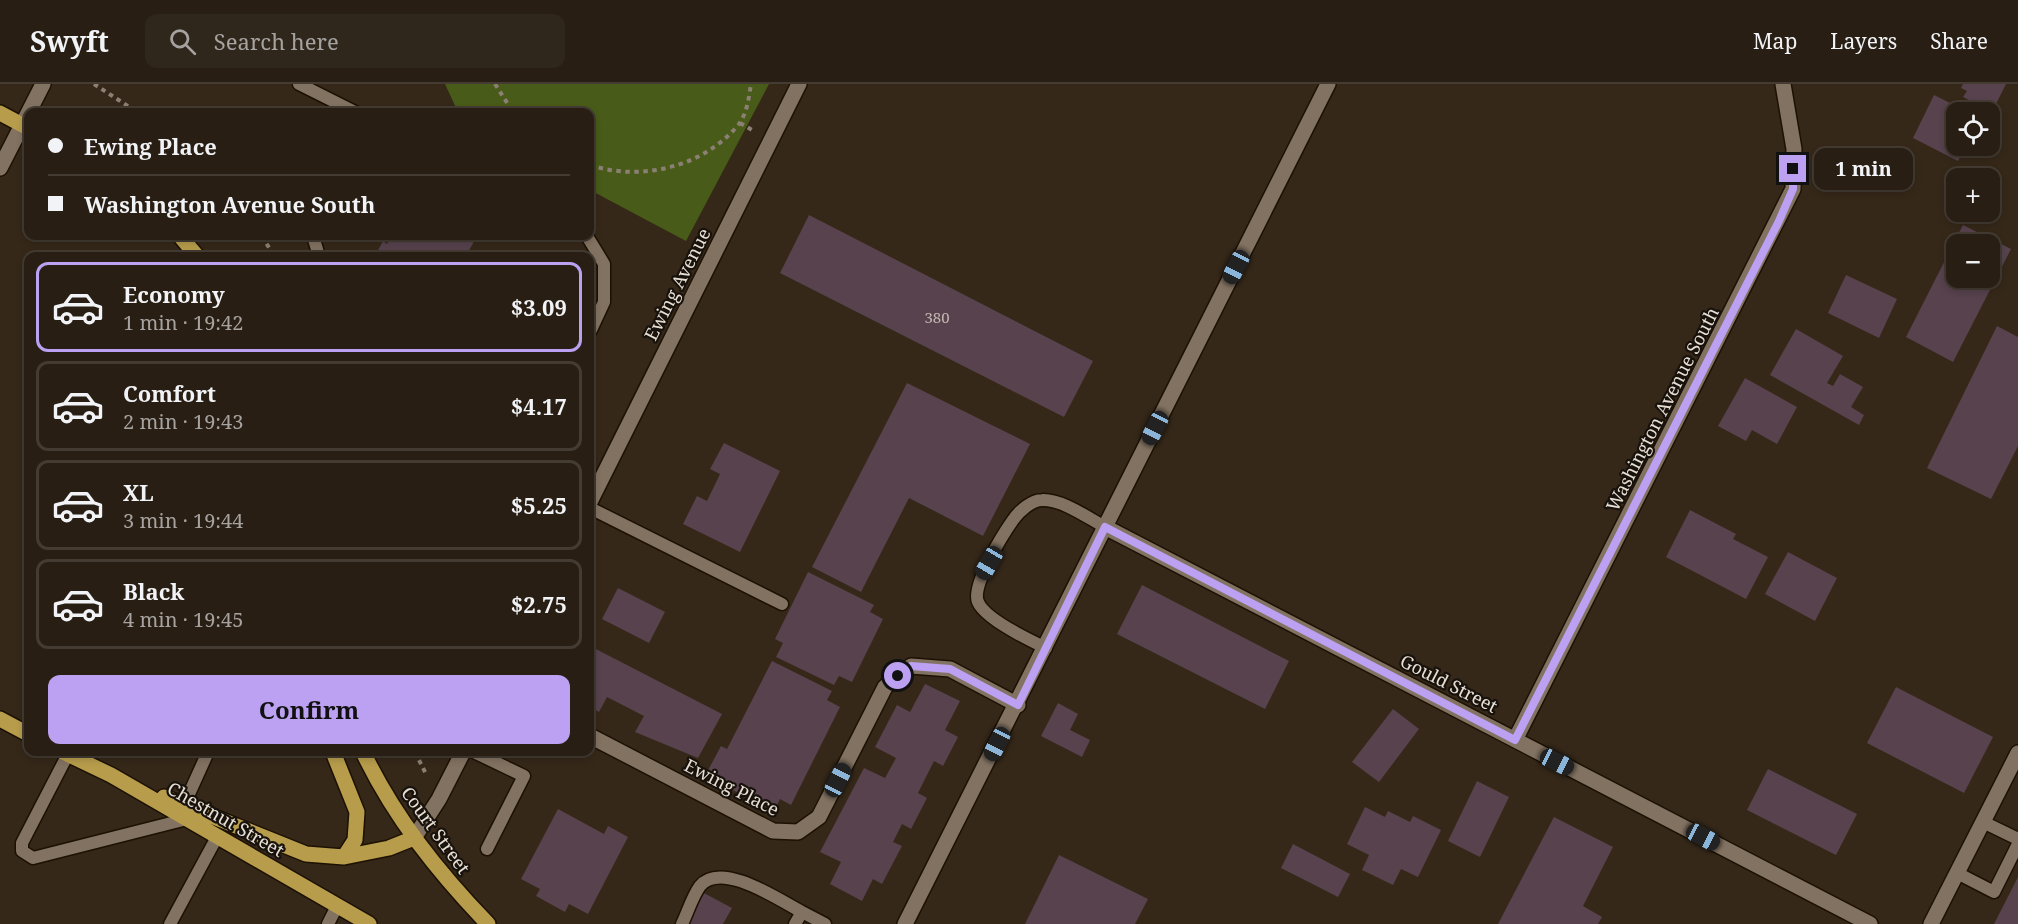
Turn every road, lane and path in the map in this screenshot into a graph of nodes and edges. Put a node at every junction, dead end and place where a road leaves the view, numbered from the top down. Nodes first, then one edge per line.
1 (43, 84) edge
2 (94, 84) edge
3 (299, 84) edge
4 (495, 84) edge
5 (752, 84) edge
6 (799, 84) edge
7 (1328, 84) edge
8 (1783, 84) edge
9 (33, 108) edge
10 (131, 108) edge
11 (347, 108) edge
12 (510, 108) edge
13 (0, 114) edge
14 (24, 126) edge
15 (24, 129) edge
16 (594, 166) edge
17 (0, 168) edge
18 (183, 240) edge
19 (589, 240) edge
20 (194, 252) edge
21 (594, 323) edge
22 (594, 494) edge
23 (594, 510) edge
24 (1105, 527) junction
25 (782, 604) dead end
26 (1046, 648) junction
27 (1018, 705) junction
28 (0, 719) edge
29 (24, 732) edge
30 (594, 738) edge
31 (1515, 740) junction
32 (2018, 753) edge
33 (64, 756) edge
34 (71, 756) edge
35 (207, 756) edge
36 (335, 756) edge
37 (365, 756) edge
38 (462, 756) edge
39 (482, 756) edge
40 (186, 812) junction
41 (1983, 822) junction
42 (217, 837) junction
43 (414, 838) junction
44 (2018, 839) edge
45 (2018, 844) edge
46 (487, 849) dead end
47 (344, 857) junction
48 (1957, 873) junction
49 (337, 906) junction
50 (802, 912) junction
51 (908, 923) edge
52 (170, 924) edge
53 (328, 924) edge
54 (369, 924) edge
55 (488, 924) edge
56 (682, 924) edge
57 (795, 924) edge
58 (825, 924) edge
59 (1870, 924) edge
60 (1931, 924) edge

1 - 9 street
2 - 10 path
3 - 11 lane
4 - 12 path
5 - 16 path
6 - 22 street, Ewing Avenue
7 - 24 street
8 - 31 street, Washington Avenue South
13 - 14 main road
15 - 17 street
18 - 20 main road
19 - 21 lane
23 - 25 lane
24 - 26 street
24 - 26 lane
24 - 31 street, Gould Street
26 - 27 street
27 - 30 street, Ewing Place
27 - 51 street
28 - 29 main road
31 - 59 street, Gould Street
32 - 41 street
33 - 40 lane
34 - 40 main road, Chestnut Street
35 - 40 lane
36 - 47 main road
37 - 43 main road, Court Street
38 - 43 street
39 - 46 lane
40 - 42 main road, Chestnut Street
40 - 47 main road
41 - 44 lane
41 - 48 street
42 - 49 main road, Chestnut Street
42 - 52 lane
43 - 47 main road
43 - 55 main road, Court Street
45 - 48 lane
48 - 60 street
49 - 53 lane
49 - 54 main road, Chestnut Street
50 - 56 lane
50 - 57 lane
50 - 58 lane

